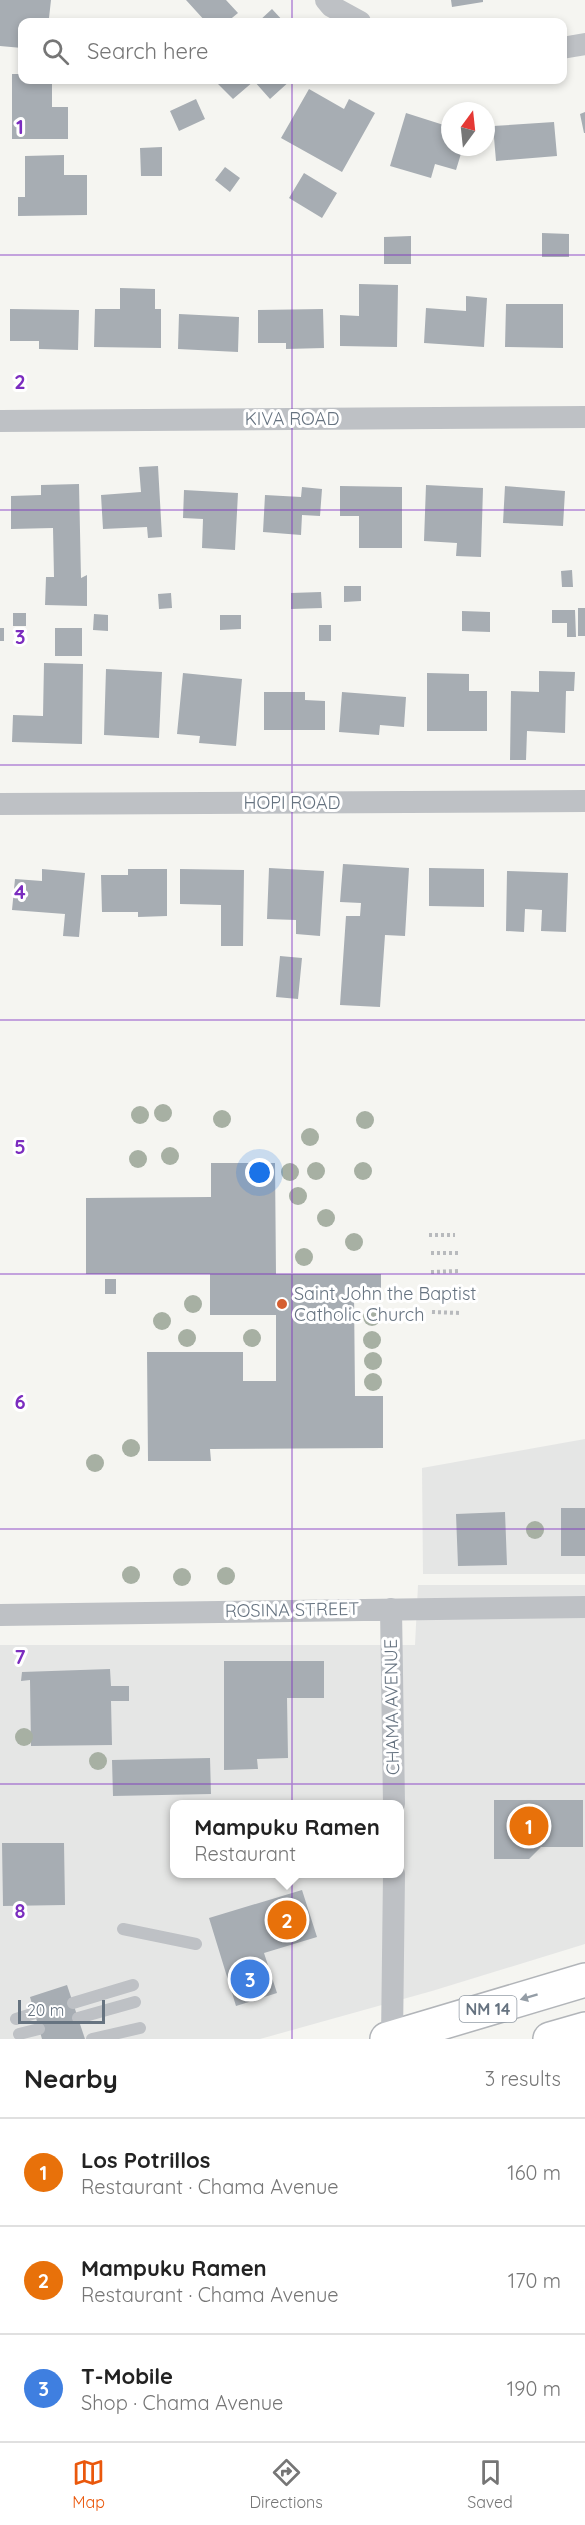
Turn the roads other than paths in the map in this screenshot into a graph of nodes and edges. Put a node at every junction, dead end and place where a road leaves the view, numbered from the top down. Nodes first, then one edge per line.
1 (326, 0) edge
2 (353, 18) edge
3 (585, 44) edge
4 (567, 47) edge
5 (585, 417) edge
6 (0, 421) edge
7 (585, 801) edge
8 (0, 804) edge
9 (585, 1607) edge
10 (391, 1609) junction
11 (0, 1615) edge
12 (394, 1800) edge
13 (394, 1878) edge
14 (123, 1929) dead end
15 (196, 1944) dead end
16 (585, 1980) edge
17 (133, 1985) dead end
18 (135, 2002) dead end
19 (73, 2003) dead end
20 (35, 2013) dead end
21 (78, 2018) dead end
22 (16, 2019) dead end
23 (140, 2028) dead end
24 (585, 2028) edge
25 (39, 2029) dead end
26 (19, 2034) dead end
27 (390, 2038) edge
28 (92, 2039) edge
29 (550, 2039) edge

1 - 2 street
3 - 4 street
5 - 6 street, KIVA ROAD
7 - 8 street, HOPI ROAD
9 - 10 street, ROSINA STREET
10 - 11 street, ROSINA STREET
10 - 12 street, CHAMA AVENUE
13 - 27 street
14 - 15 lane
16 -> 27 main road, NM 14
17 - 19 lane
18 - 21 lane
20 - 22 lane
23 - 28 lane
24 - 29 main road
25 - 26 lane

